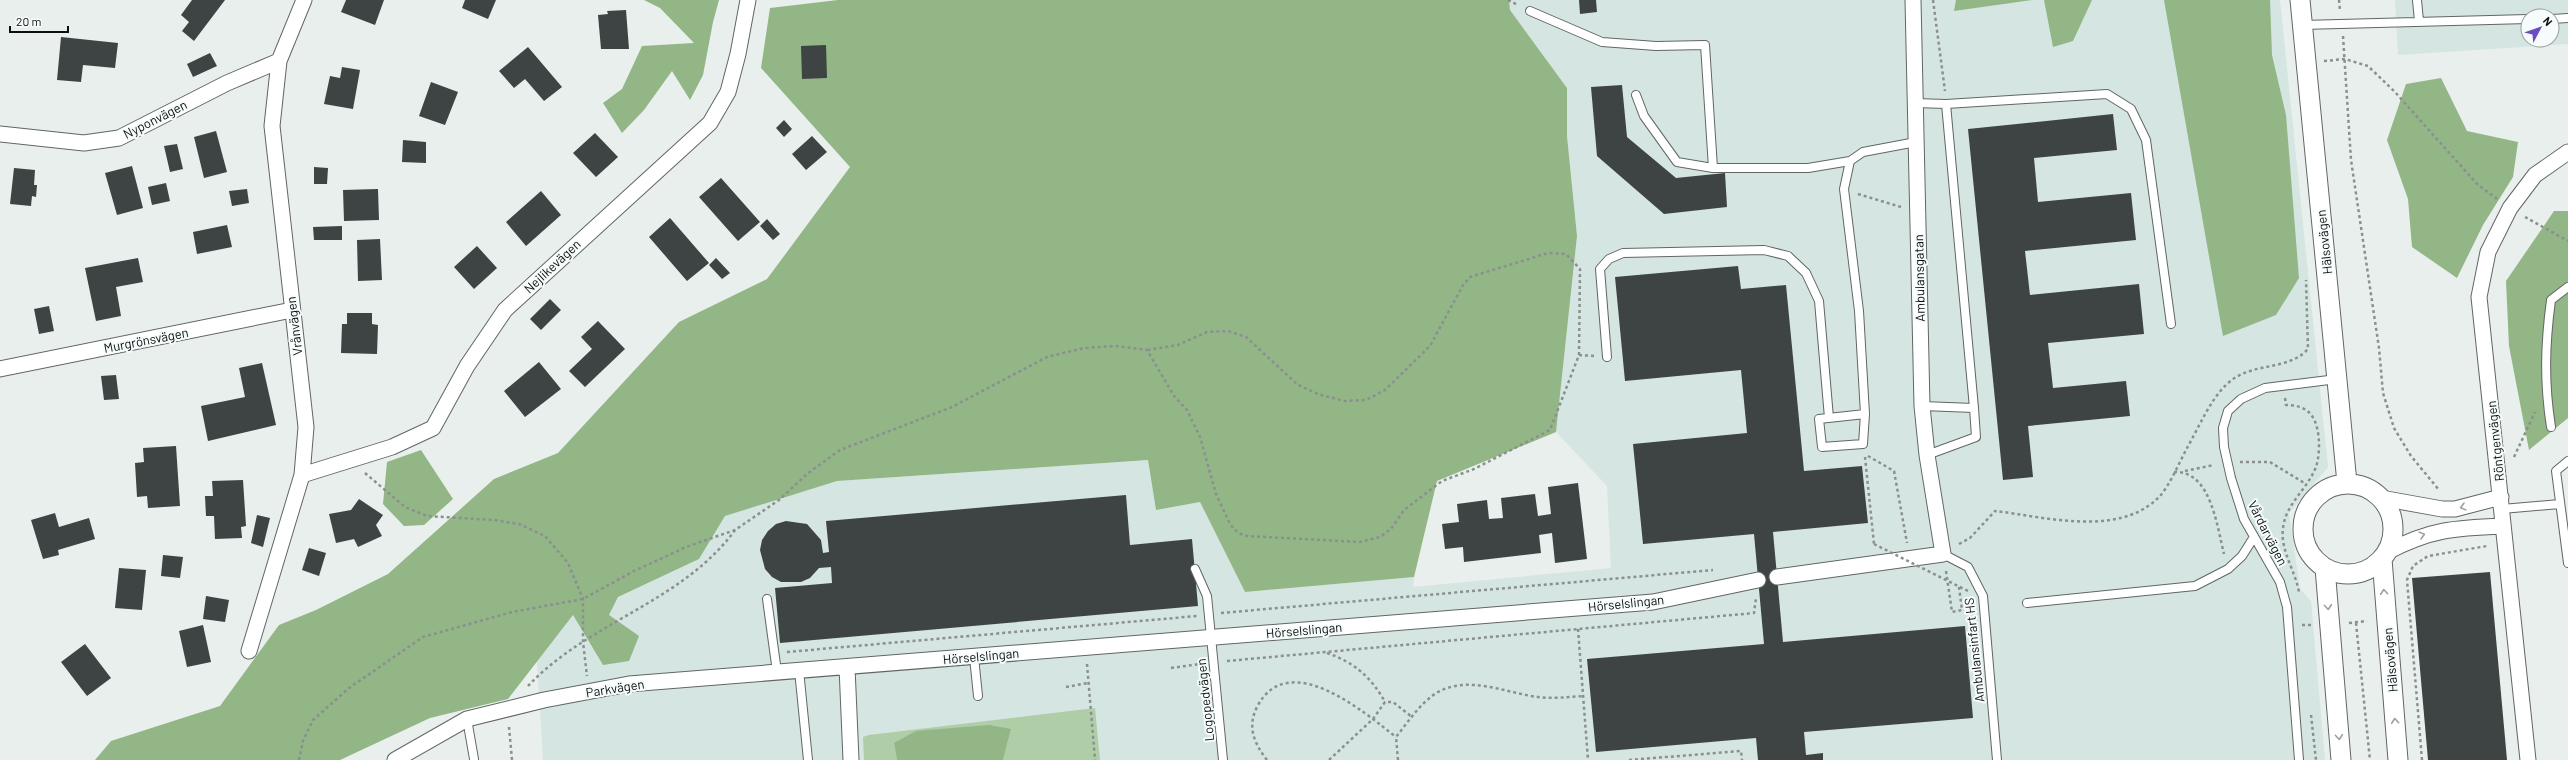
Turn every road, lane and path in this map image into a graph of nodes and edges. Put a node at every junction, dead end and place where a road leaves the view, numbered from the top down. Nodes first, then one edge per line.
1 (304, 0) edge
2 (748, 0) edge
3 (1913, 0) edge
4 (1933, 0) edge
5 (2300, 0) edge
6 (2417, 0) edge
7 (1530, 10) dead end
8 (2520, 19) edge
9 (2419, 21) junction
10 (2302, 25) junction
11 (279, 61) junction
12 (1636, 94) dead end
13 (1915, 103) junction
14 (1946, 104) junction
15 (0, 134) edge
16 (1916, 142) junction
17 (2568, 152) edge
18 (1850, 161) junction
19 (1713, 168) junction
20 (1844, 189) junction
21 (2510, 208) junction
22 (1917, 212) junction
23 (2568, 241) edge
24 (2306, 275) dead end
25 (2568, 286) edge
26 (292, 310) junction
27 (2171, 324) dead end
28 (1147, 350) junction
29 (1607, 357) dead end
30 (0, 369) edge
31 (2338, 379) junction
32 (2283, 385) junction
33 (2545, 390) junction
34 (1922, 406) junction
35 (1974, 408) junction
36 (1865, 414) junction
37 (1829, 418) junction
38 (2551, 427) dead end
39 (1927, 455) junction
40 (349, 460) junction
41 (2512, 460) dead end
42 (2568, 461) edge
43 (2227, 462) junction
44 (2185, 471) junction
45 (2174, 472) junction
46 (302, 475) junction
47 (2306, 484) junction
48 (2347, 484) junction
49 (2442, 494) dead end
50 (2381, 498) junction
51 (2501, 503) junction
52 (2560, 504) junction
53 (2503, 526) junction
54 (735, 530) junction
55 (2254, 536) junction
56 (2506, 543) junction
57 (1943, 554) junction
58 (2384, 556) junction
59 (1910, 559) junction
60 (2568, 563) edge
61 (1195, 568) dead end
62 (2325, 568) junction
63 (2228, 569) junction
64 (1715, 570) dead end
65 (1777, 577) dead end
66 (1758, 580) joint
67 (1949, 586) dead end
68 (1959, 587) junction
69 (1970, 592) dead end
70 (2300, 598) dead end
71 (583, 599) junction
72 (767, 599) dead end
73 (2027, 604) dead end
74 (1209, 614) junction
75 (2410, 617) junction
76 (2302, 618) dead end
77 (2387, 620) junction
78 (2356, 622) junction
79 (2330, 625) junction
80 (1578, 629) junction
81 (1212, 638) junction
82 (583, 642) junction
83 (1085, 648) junction
84 (250, 651) dead end
85 (1325, 652) junction
86 (775, 653) junction
87 (974, 657) junction
88 (1213, 662) junction
89 (847, 667) junction
90 (1171, 668) dead end
91 (799, 670) junction
92 (777, 672) junction
93 (1088, 683) junction
94 (1066, 688) dead end
95 (589, 692) junction
96 (978, 696) dead end
97 (1584, 696) junction
98 (1385, 702) junction
99 (507, 708) junction
100 (1412, 717) junction
101 (467, 718) junction
102 (1373, 719) junction
103 (1396, 737) junction
104 (474, 759) dead end
105 (299, 760) edge
106 (395, 760) edge
107 (512, 760) edge
108 (808, 760) edge
109 (851, 760) edge
110 (1095, 760) edge
111 (1223, 760) edge
112 (1267, 760) edge
113 (1329, 760) edge
114 (1398, 760) edge
115 (1588, 760) edge
116 (1629, 760) edge
117 (1742, 760) edge
118 (1997, 760) edge
119 (2299, 760) edge
120 (2341, 760) edge
121 (2370, 760) edge
122 (2398, 760) edge
123 (2422, 760) edge
124 (2528, 760) edge

1 - 11 street, Vrånvägen
2 - 40 street, Nejlikevägen
3 - 13 street, Ambulansgatan
4 - 14 path
5 - 10 street, Hälsovägen
6 - 9 lane
7 - 19 lane
8 - 9 lane
9 - 10 lane
10 - 31 street, Hälsovägen
11 - 15 street, Nyponvägen
11 - 26 street, Vrånvägen
12 - 19 lane
13 - 14 lane
13 - 16 street, Ambulansgatan
14 - 27 lane
14 - 35 lane
16 - 18 lane
16 - 22 street, Ambulansgatan
17 - 21 street, Röntgenvägen
18 - 19 lane
18 - 20 lane
20 - 22 path
20 - 36 lane
21 - 23 path
21 - 49 path
21 - 51 street, Röntgenvägen
22 - 34 street, Ambulansgatan
24 - 45 path
25 - 33 lane
26 - 30 street, Murgrönsvägen
26 - 46 street, Vrånvägen
28 - 28 path
28 - 54 path
29 - 37 lane
31 - 32 lane, Vårdarvägen
31 - 48 street, Hälsovägen
32 - 43 lane, Vårdarvägen
32 - 47 path
33 - 38 lane
33 - 41 path
34 - 35 lane
34 - 39 street, Ambulansgatan
35 - 39 lane
36 - 37 lane
36 - 37 lane
39 - 57 street, Ambulansgatan
40 - 46 street, Nejlikevägen
40 - 71 path
42 - 52 lane
43 - 44 path
43 - 47 path
43 - 55 lane, Vårdarvägen
44 - 45 path
44 - 63 path
45 - 57 path
46 - 84 street, Vrånvägen
47 - 70 path
48 - 50 street
48 - 62 street
51 -> 50 street
50 - 58 street
51 - 52 lane
51 - 53 street, Röntgenvägen
52 - 60 lane
53 - 56 street, Röntgenvägen
58 -> 53 street
54 - 71 path
54 - 82 path
55 - 63 lane
55 - 119 lane, Vårdarvägen
56 - 75 path
56 - 124 street, Röntgenvägen
57 - 59 street
57 - 118 lane, Ambulansinfart HS
58 - 62 street
77 -> 58 street, Hälsovägen
59 - 65 street
59 - 68 path, bridge
61 - 74 lane, Logopedvägen
62 -> 79 street
63 - 73 lane
64 - 74 path
66 - 80 path
66 - 81 street, Hörselslingan
67 - 68 path
68 - 69 path, bridge
71 - 82 path
71 - 105 path
72 - 86 lane
74 - 81 lane, Logopedvägen
74 - 86 path
75 - 77 path
75 - 123 path
76 - 79 path
77 - 78 path
122 -> 77 street, Hälsovägen
78 - 79 path
78 - 121 path
79 -> 120 street
80 - 85 path
80 - 97 path
81 - 83 street, Hörselslingan
81 - 88 lane, Logopedvägen
82 - 95 path
82 - 99 path
83 - 87 street, Hörselslingan
83 - 93 path
85 - 88 path
85 - 98 path
86 - 92 lane
87 - 89 street, Hörselslingan
87 - 96 lane
88 - 90 path
88 - 111 lane, Logopedvägen
89 - 91 street, Parkvägen
89 - 109 street
91 - 92 street, Parkvägen
91 - 108 lane
92 - 95 street, Parkvägen
93 - 94 path
93 - 110 path
95 - 99 street, Parkvägen
97 - 100 path
97 - 115 path
98 - 100 path
98 - 102 path
99 - 101 street, Parkvägen
99 - 107 path
100 - 103 path
101 - 104 lane
101 - 106 street, Parkvägen
102 - 103 path
102 - 112 path
102 - 113 path
103 - 114 path
116 - 117 path

